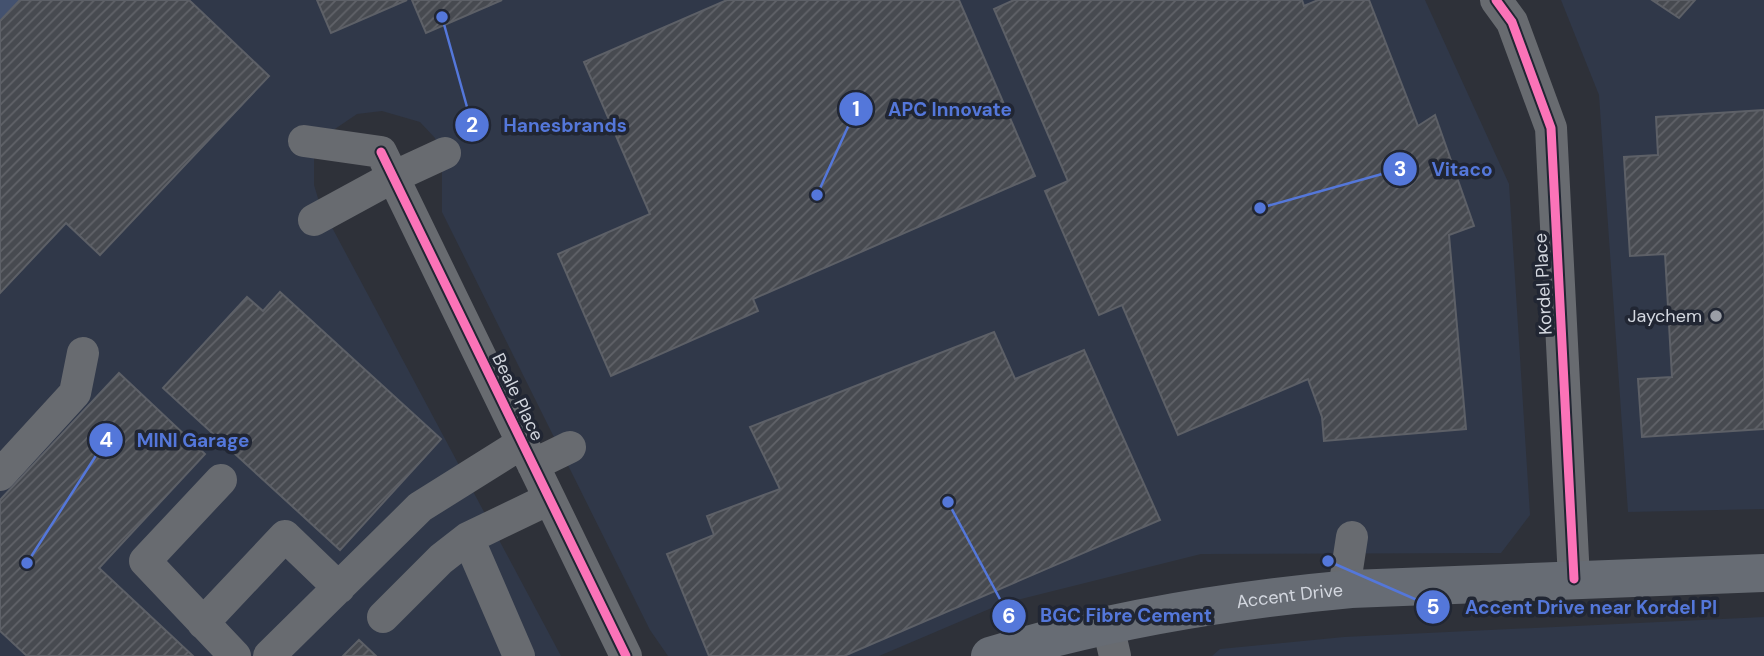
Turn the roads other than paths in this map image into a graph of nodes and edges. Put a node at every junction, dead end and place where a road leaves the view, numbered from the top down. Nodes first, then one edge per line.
1 (1496, 0) edge
2 (304, 141) dead end
3 (445, 153) dead end
4 (387, 164) junction
5 (314, 220) dead end
6 (83, 353) dead end
7 (570, 447) dead end
8 (528, 454) junction
9 (0, 475) edge
10 (221, 480) dead end
11 (549, 499) junction
12 (1352, 537) dead end
13 (468, 538) junction
14 (1764, 573) edge
15 (1574, 579) junction
16 (339, 588) junction
17 (1344, 589) junction
18 (383, 617) dead end
19 (203, 623) junction
20 (1112, 641) edge
21 (235, 656) edge
22 (269, 656) edge
23 (519, 656) edge
24 (626, 656) edge
25 (990, 656) edge

1 - 15 street, Kordel Place
2 - 4 street
3 - 4 street
4 - 5 street
4 - 8 street, Beale Place
6 - 9 street
7 - 8 street
8 - 11 street, Beale Place
8 - 16 street
10 - 19 street
11 - 13 street
11 - 24 street, Beale Place
12 - 17 street
13 - 18 street
13 - 23 street
14 - 15 main road, Accent Drive
15 - 17 main road, Accent Drive
16 - 19 street
16 - 22 street
17 - 20 main road, Accent Drive
19 - 21 street
20 - 25 main road, Accent Drive

